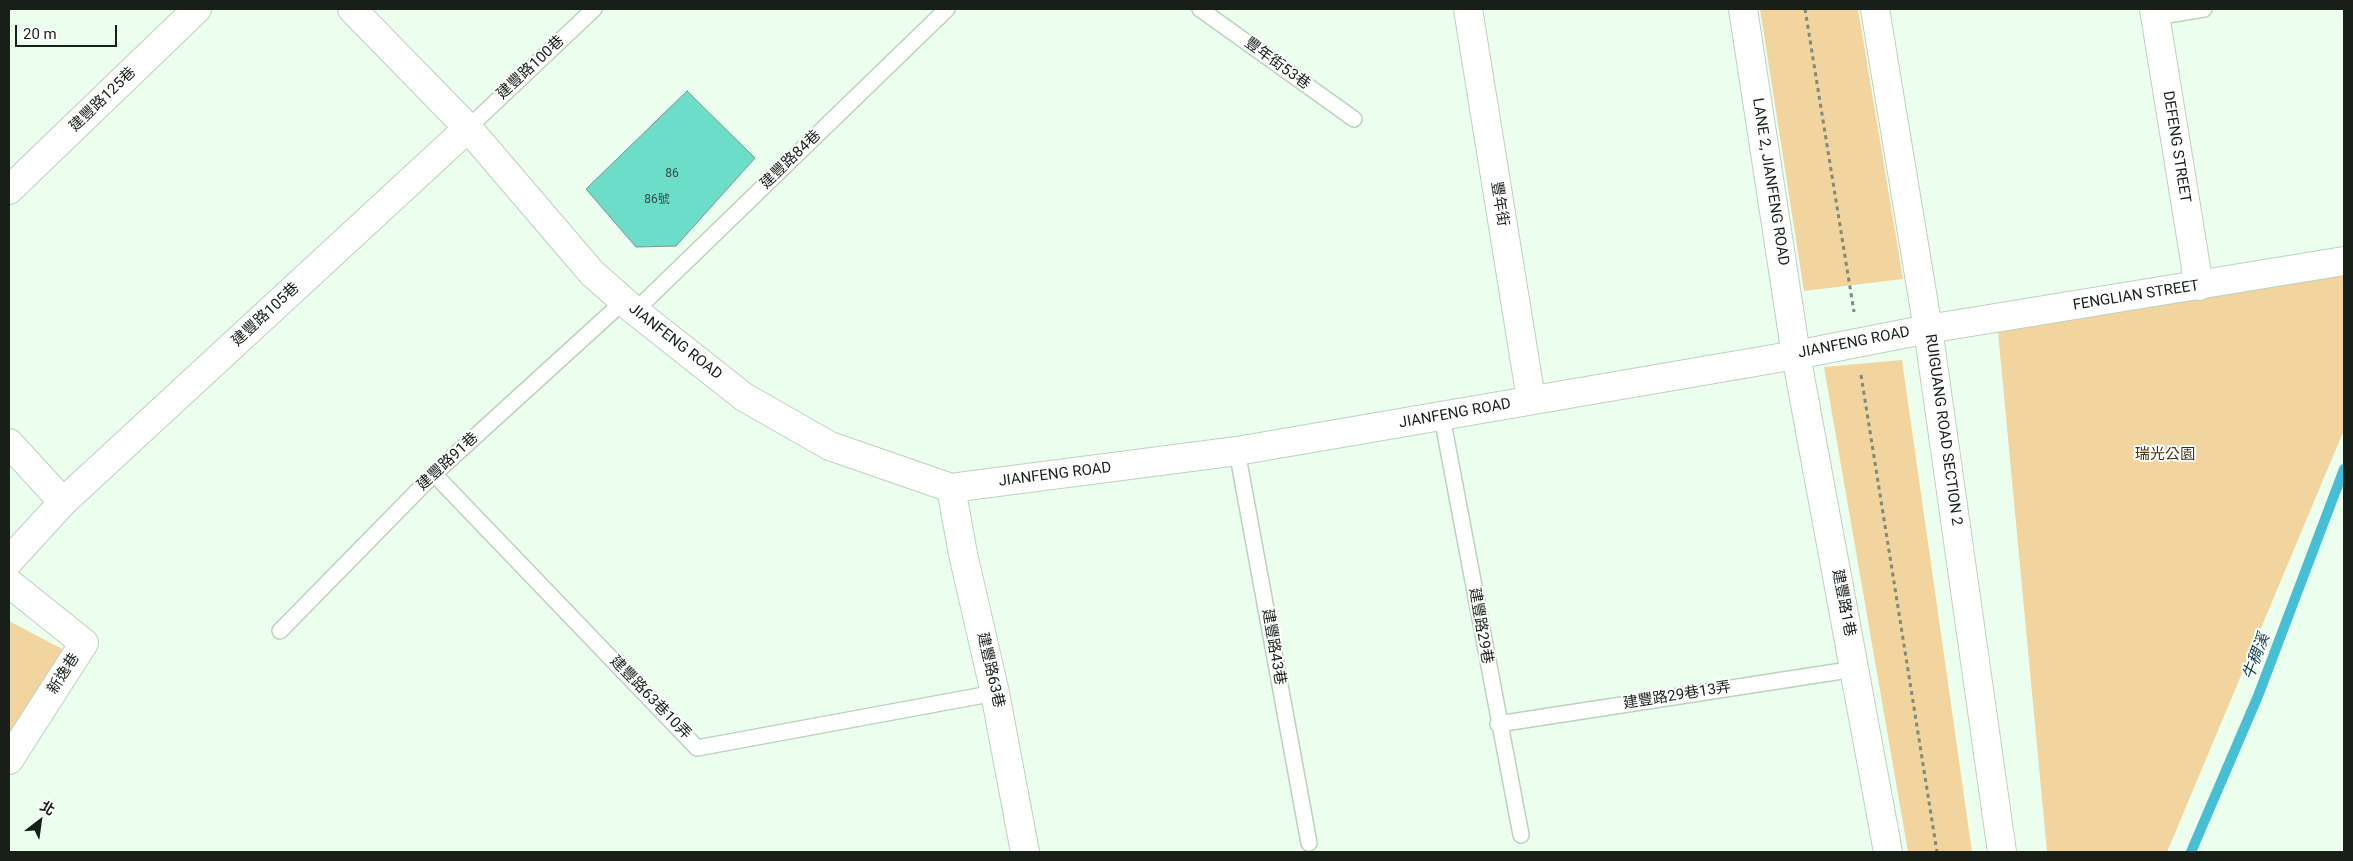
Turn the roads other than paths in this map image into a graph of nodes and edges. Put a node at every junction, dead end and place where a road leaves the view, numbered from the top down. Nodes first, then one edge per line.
1 (197, 9) edge
2 (352, 9) edge
3 (594, 9) edge
4 (947, 9) edge
5 (1200, 9) edge
6 (1468, 9) edge
7 (1743, 9) edge
8 (1875, 9) edge
9 (2204, 9) edge
10 (2154, 13) edge
11 (1354, 119) dead end
12 (468, 128) junction
13 (9, 190) edge
14 (2344, 261) edge
15 (2199, 286) junction
16 (629, 306) junction
17 (1928, 329) junction
18 (1796, 355) junction
19 (1531, 400) junction
20 (1442, 417) junction
21 (9, 443) edge
22 (1238, 451) junction
23 (434, 474) junction
24 (951, 488) junction
25 (64, 502) junction
26 (9, 561) edge
27 (9, 583) edge
28 (280, 631) dead end
29 (1855, 669) junction
30 (996, 693) junction
31 (1498, 724) junction
32 (9, 760) edge
33 (1521, 835) dead end
34 (1309, 843) dead end
35 (1025, 852) edge
36 (1888, 852) edge
37 (2002, 852) edge

1 - 13 street, 建豐路125巷
2 - 12 street, JIANFENG ROAD
3 - 12 lane, 建豐路100巷
4 - 16 lane, 建豐路84巷
5 - 11 lane, 豐年街53巷
6 - 19 street, 豐年街
7 - 18 street, LANE 2, JIANFENG ROAD
8 - 17 street, RUIGUANG ROAD SECTION 2
9 - 10 lane
10 - 15 street, DEFENG STREET
12 - 16 street, JIANFENG ROAD
12 - 25 street, 建豐路105巷
14 - 15 street, FENGLIAN STREET
15 - 17 street, FENGLIAN STREET
16 - 23 lane, 建豐路91巷
16 - 24 street, JIANFENG ROAD
17 - 18 street, JIANFENG ROAD
17 - 37 street, RUIGUANG ROAD SECTION 2
18 - 19 street, JIANFENG ROAD
18 - 29 street, 建豐路1巷
19 - 20 street, JIANFENG ROAD
20 - 22 street, JIANFENG ROAD
20 - 31 lane, 建豐路29巷
21 - 25 street
22 - 24 street, JIANFENG ROAD
22 - 34 lane, 建豐路43巷
23 - 28 lane, 建豐路91巷
23 - 30 lane, 建豐路63巷10弄
24 - 30 street, 建豐路63巷
25 - 26 street, 建豐路105巷
27 - 32 street, 新逸巷
29 - 31 lane, 建豐路29巷13弄
29 - 36 street, 建豐路1巷
30 - 35 street, 建豐路63巷
31 - 33 lane, 建豐路29巷

